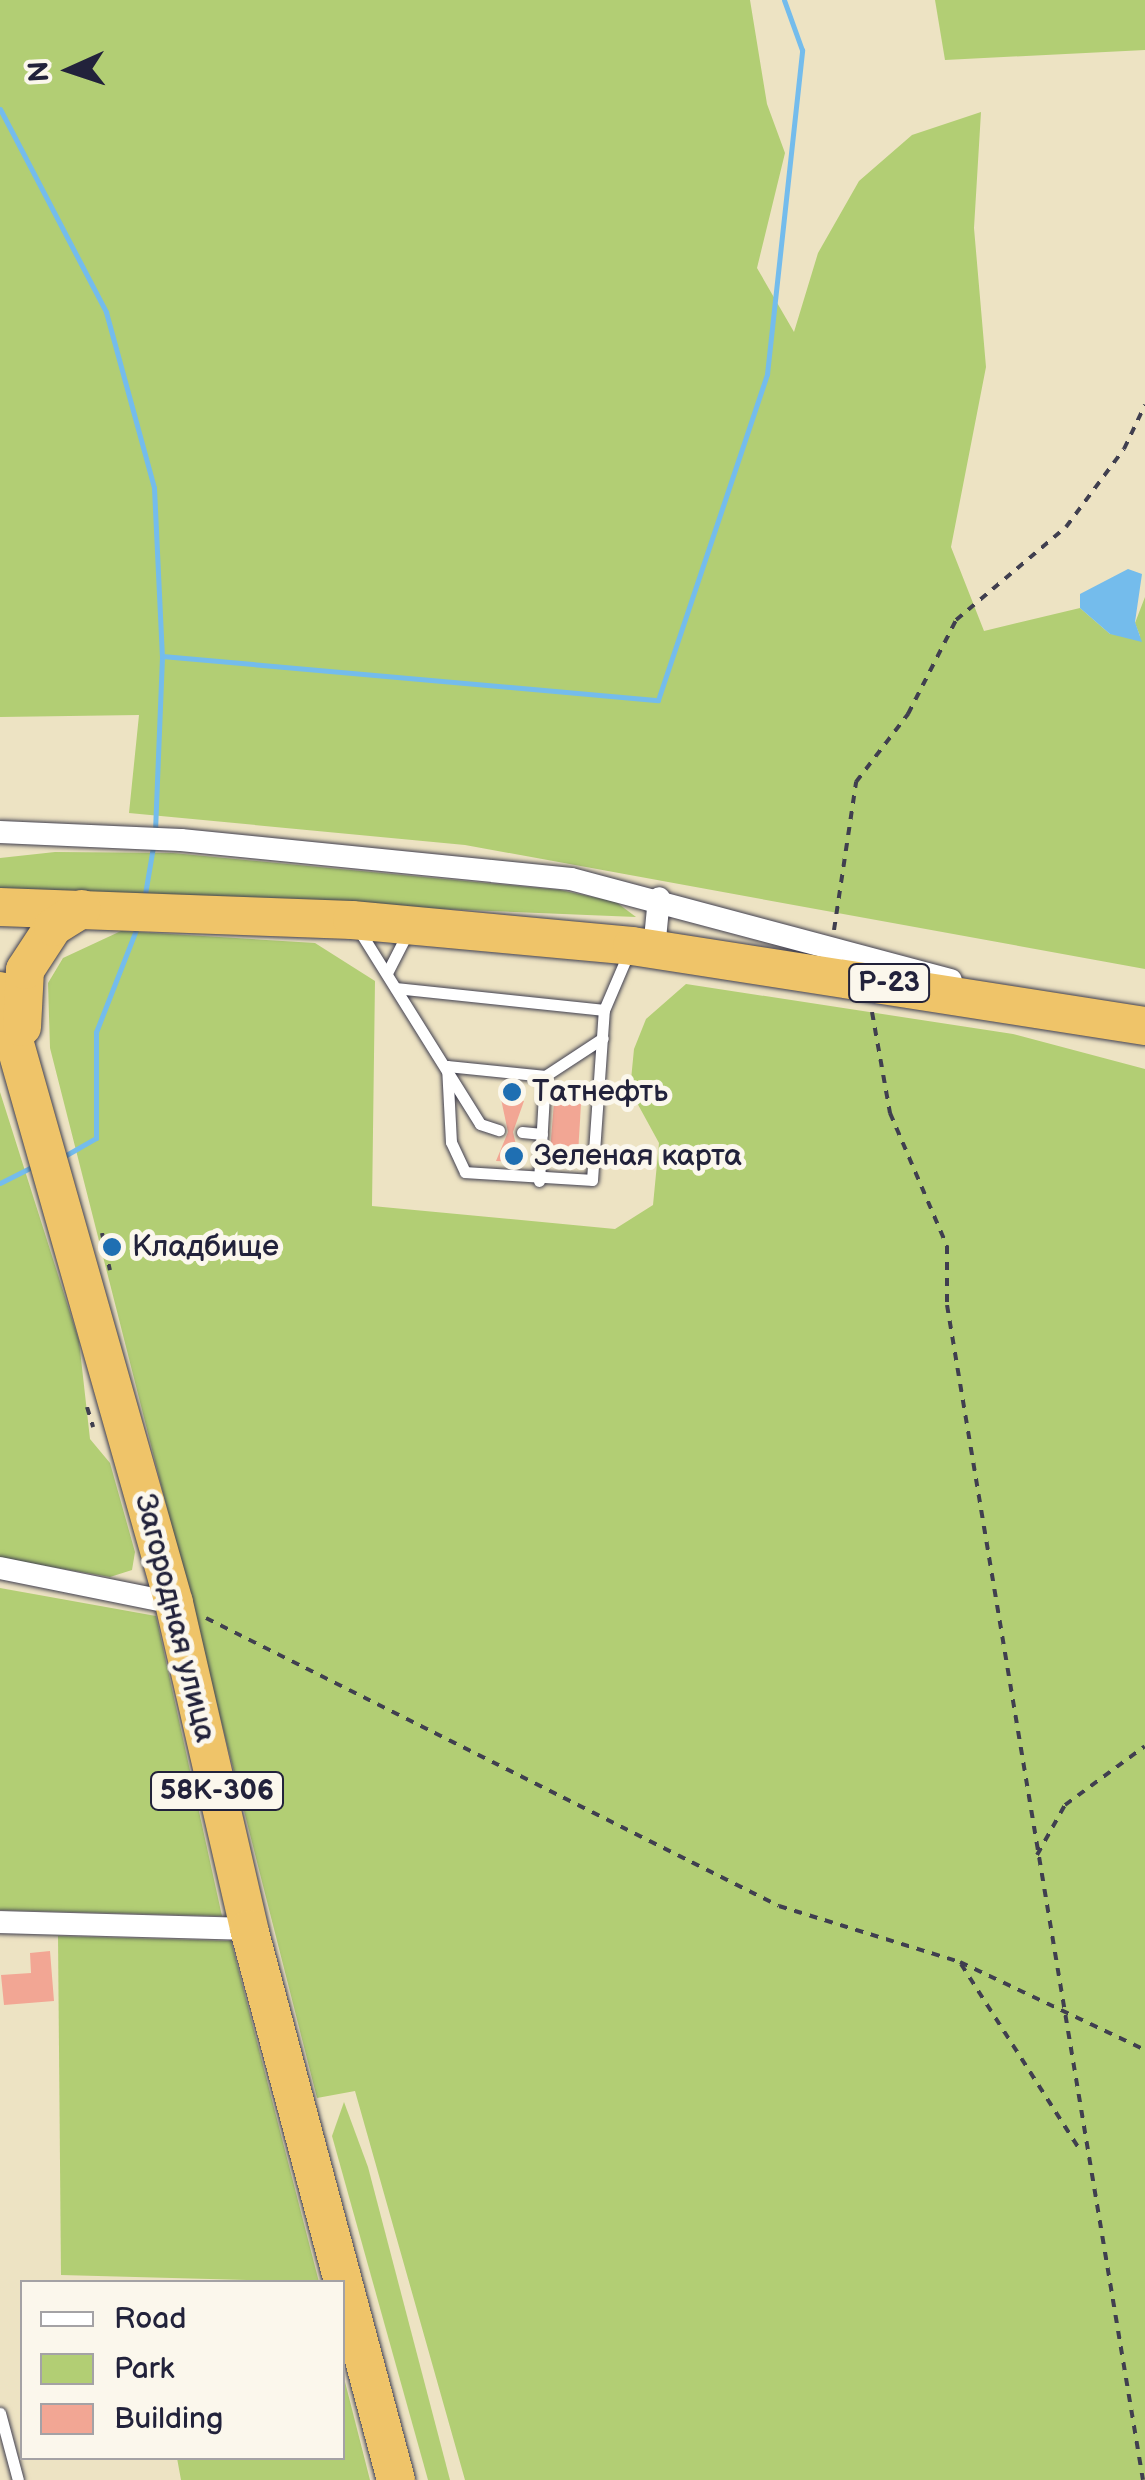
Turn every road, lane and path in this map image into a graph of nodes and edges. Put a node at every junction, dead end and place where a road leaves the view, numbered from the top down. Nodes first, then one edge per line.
1 (1145, 405) edge
2 (0, 832) edge
3 (659, 898) junction
4 (0, 907) edge
5 (82, 909) junction
6 (352, 920) junction
7 (425, 926) junction
8 (643, 948) junction
9 (838, 949) junction
10 (386, 974) junction
11 (869, 980) junction
12 (396, 988) junction
13 (0, 991) edge
14 (604, 1010) junction
15 (1058, 1011) junction
16 (1145, 1026) edge
17 (603, 1038) junction
18 (0, 1039) edge
19 (447, 1066) junction
20 (546, 1076) junction
21 (34, 1104) junction
22 (499, 1130) dead end
23 (522, 1132) dead end
24 (542, 1134) junction
25 (539, 1181) junction
26 (0, 1568) edge
27 (174, 1604) junction
28 (1145, 1746) edge
29 (1037, 1856) junction
30 (0, 1922) edge
31 (249, 1929) junction
32 (960, 1962) junction
33 (1062, 2006) junction
34 (1145, 2050) edge
35 (1082, 2154) junction
36 (343, 2280) edge
37 (345, 2289) edge
38 (0, 2413) edge
39 (18, 2480) edge
40 (396, 2480) edge
41 (1143, 2480) edge

1 - 9 path
2 - 3 street
3 - 8 street
3 - 9 street
4 - 5 highway, Р-23
5 - 6 highway, Р-23
5 - 21 highway
6 - 7 highway, Р-23
6 - 10 lane
7 - 8 highway, Р-23
7 - 10 lane
8 - 11 highway, Р-23
8 - 14 lane
9 - 15 street
10 - 12 lane
11 - 15 highway, Р-23
11 - 29 path
12 - 14 lane
12 - 19 lane
13 - 21 highway, Загородная улица / 58К-306
14 - 17 lane
15 - 16 highway, Р-23
17 - 20 lane
17 - 25 lane
18 - 21 highway
19 - 20 lane
19 - 22 lane
19 - 25 lane
20 - 24 lane
21 - 27 highway, Загородная улица / 58К-306
23 - 24 lane
24 - 25 lane
26 - 27 street
27 - 31 highway, Загородная улица / 58К-306
27 - 32 path
28 - 29 path
29 - 33 path
30 - 31 street
31 - 36 highway, Загородная улица / 58К-306
32 - 33 path
32 - 35 path
33 - 34 path
33 - 35 path
35 - 41 path
37 - 40 highway, Загородная улица / 58К-306
38 - 39 lane

